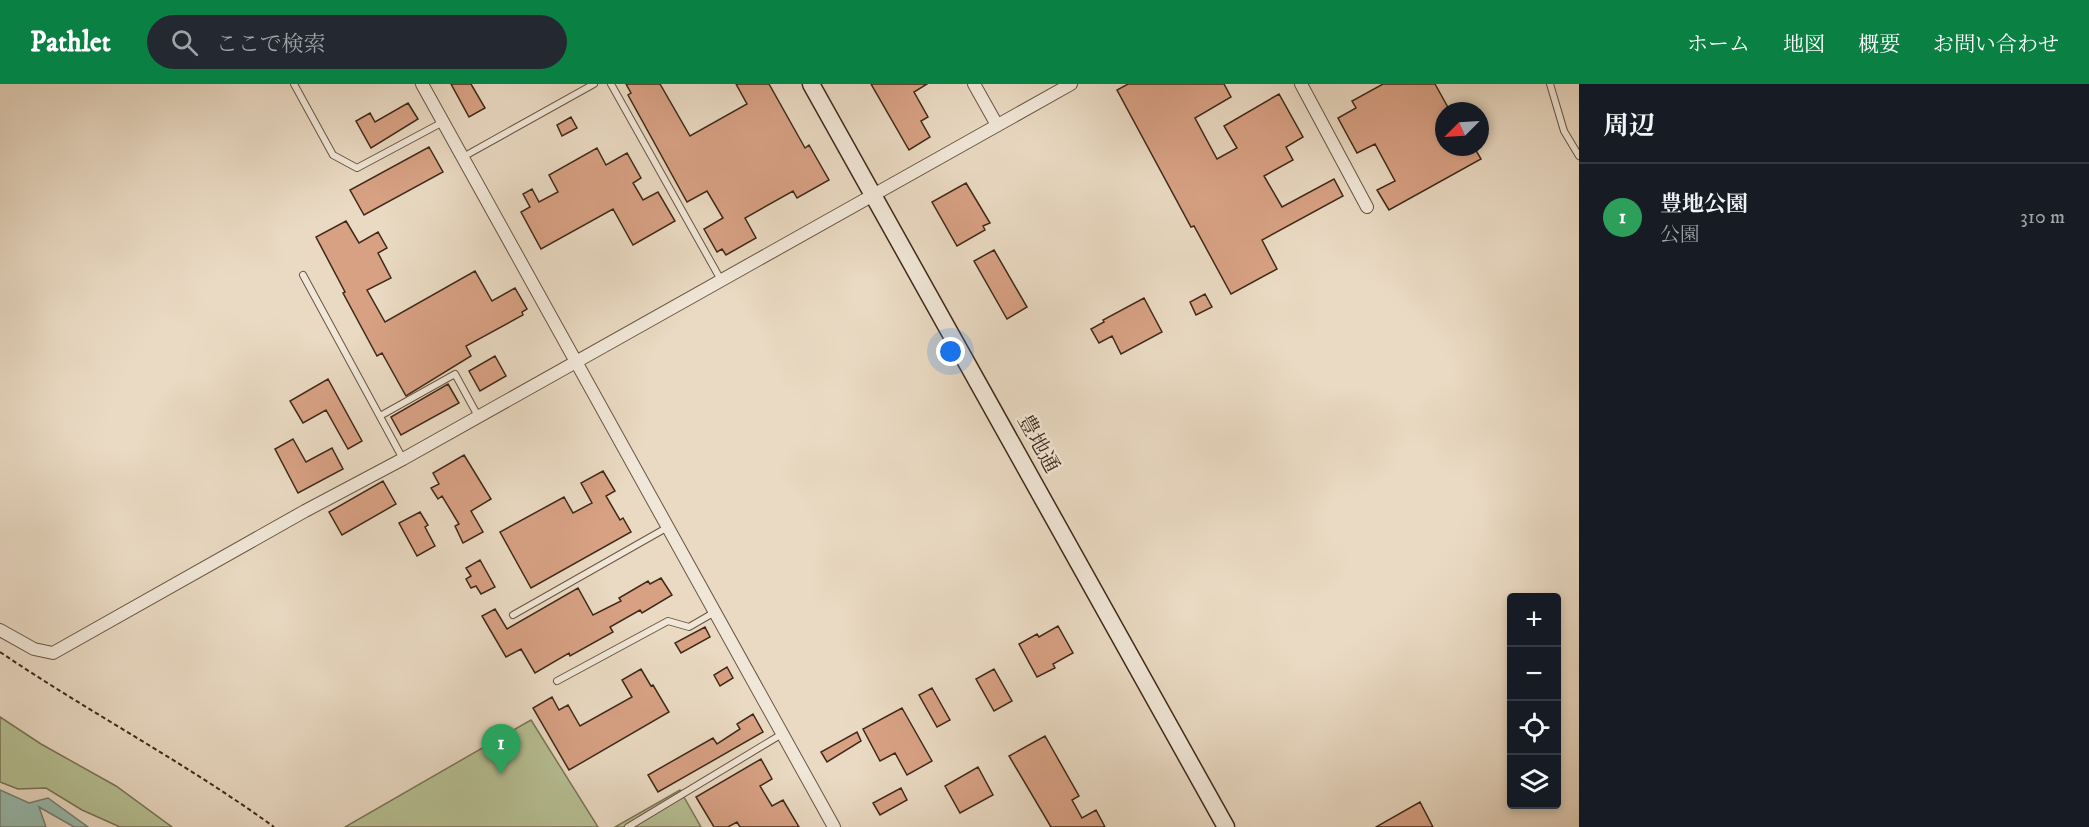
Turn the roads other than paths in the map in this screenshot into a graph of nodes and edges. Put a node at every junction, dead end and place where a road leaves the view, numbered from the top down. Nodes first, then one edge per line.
1 (294, 84) edge
2 (422, 84) edge
3 (594, 84) edge
4 (611, 84) edge
5 (811, 84) edge
6 (974, 84) edge
7 (1071, 84) edge
8 (1301, 84) edge
9 (1550, 84) edge
10 (444, 122) junction
11 (997, 125) junction
12 (1579, 156) edge
13 (463, 157) junction
14 (873, 194) junction
15 (1367, 207) dead end
16 (303, 275) dead end
17 (721, 280) junction
18 (577, 362) junction
19 (380, 416) junction
20 (478, 417) junction
21 (403, 459) junction
22 (668, 526) junction
23 (716, 612) junction
24 (513, 615) dead end
25 (0, 630) edge
26 (557, 681) dead end
27 (783, 734) junction
28 (628, 827) edge
29 (834, 827) edge
30 (1226, 827) edge

1 - 10 lane
2 - 10 street
3 - 13 lane
4 - 17 lane
5 - 14 main road, 豊地通
6 - 11 street
7 - 11 street
8 - 15 street
9 - 12 lane
10 - 13 street
11 - 14 street
13 - 18 street
14 - 17 street
14 - 30 main road, 豊地通
16 - 19 lane
17 - 18 street
18 - 20 street
18 - 22 street
19 - 20 lane
19 - 21 lane
20 - 21 street
21 - 25 street
22 - 23 street
22 - 24 lane
23 - 26 lane
23 - 27 street
27 - 28 lane
27 - 29 street

